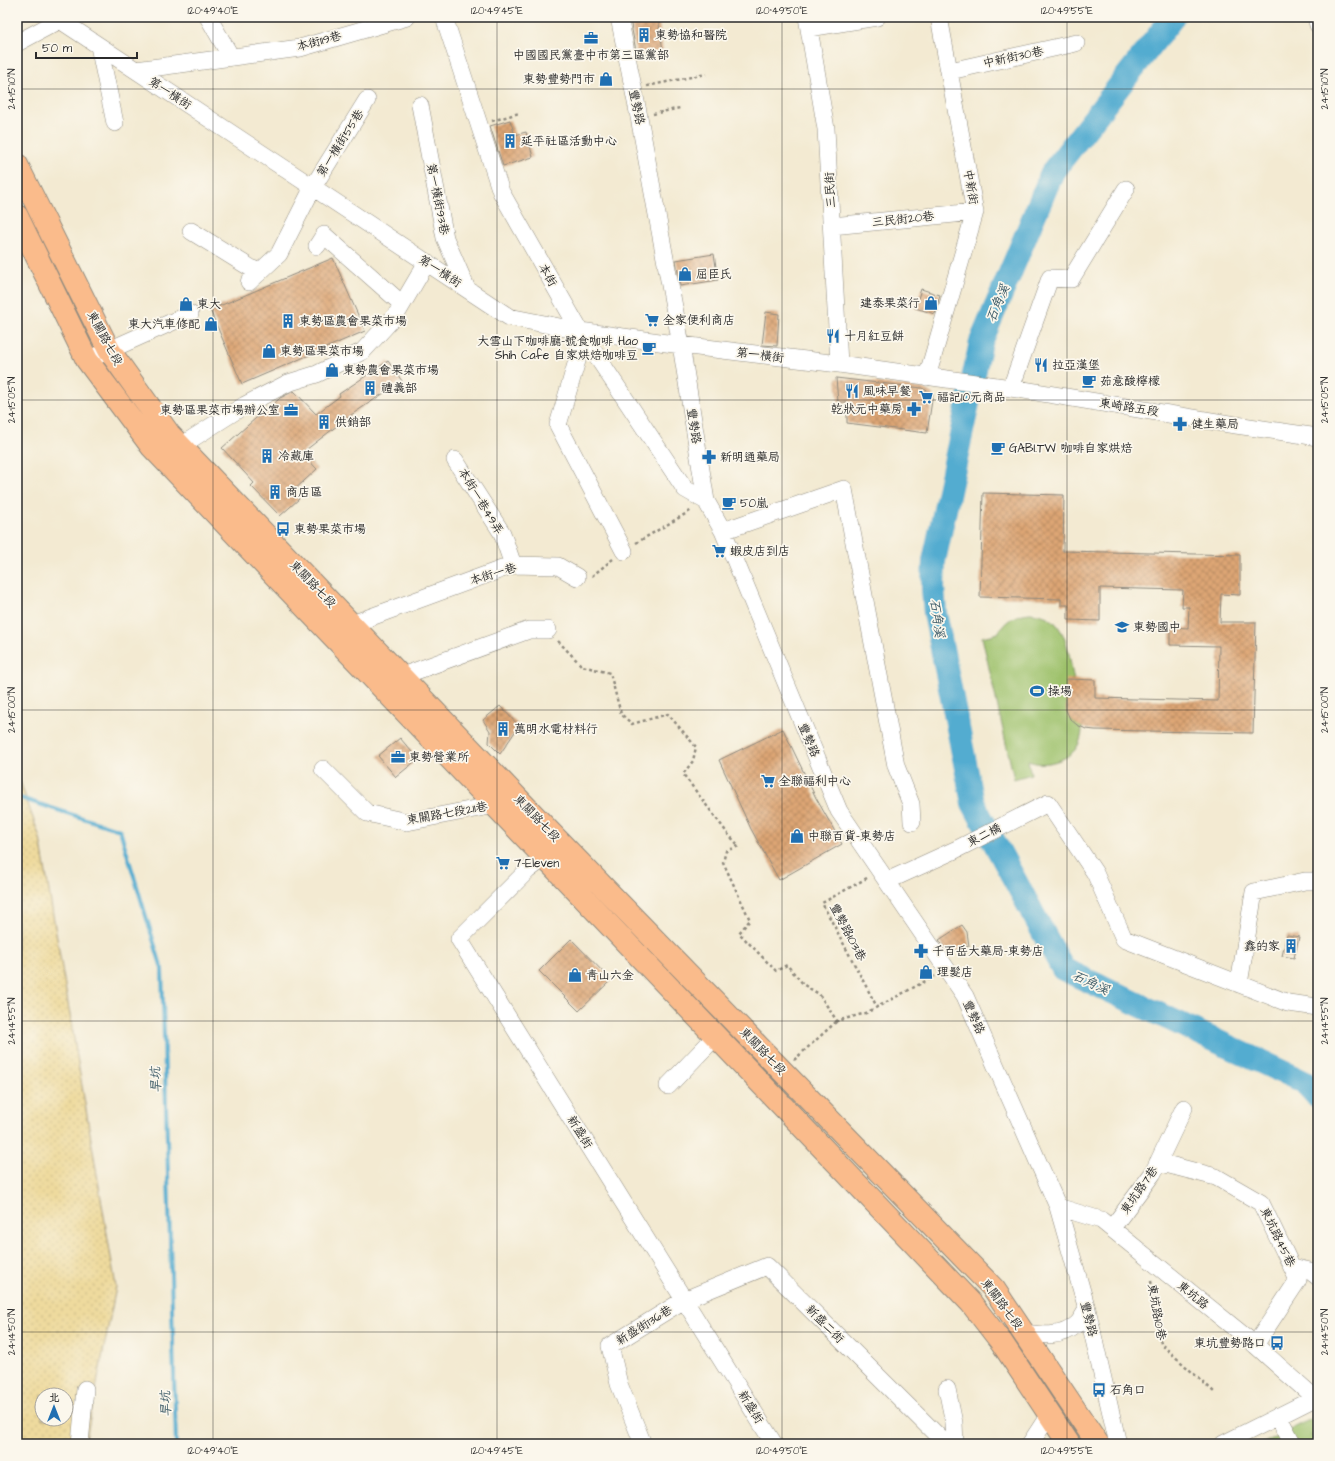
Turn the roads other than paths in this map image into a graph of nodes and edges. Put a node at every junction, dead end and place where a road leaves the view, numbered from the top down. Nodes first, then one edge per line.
1 (208, 17) edge
2 (407, 17) edge
3 (444, 17) edge
4 (619, 17) edge
5 (877, 17) edge
6 (939, 17) edge
7 (1316, 17) edge
8 (60, 18) edge
9 (808, 23) edge
10 (1318, 25) edge
11 (17, 43) edge
12 (1076, 43) dead end
13 (99, 46) junction
14 (230, 57) junction
15 (136, 70) junction
16 (950, 71) junction
17 (367, 100) dead end
18 (420, 105) dead end
19 (115, 124) dead end
20 (17, 165) edge
21 (313, 187) junction
22 (1126, 189) dead end
23 (975, 212) junction
24 (17, 216) edge
25 (832, 226) junction
26 (191, 231) dead end
27 (317, 246) dead end
28 (427, 262) junction
29 (467, 289) junction
30 (402, 304) junction
31 (190, 314) dead end
32 (580, 331) junction
33 (681, 345) junction
34 (109, 350) junction
35 (87, 360) junction
36 (839, 364) junction
37 (927, 377) junction
38 (1011, 388) junction
39 (1316, 439) edge
40 (181, 446) junction
41 (162, 458) junction
42 (456, 460) dead end
43 (706, 501) junction
44 (723, 532) junction
45 (624, 551) road end
46 (513, 565) junction
47 (577, 577) road end
48 (352, 624) junction
49 (548, 630) road end
50 (402, 676) junction
51 (323, 769) dead end
52 (495, 805) junction
53 (912, 822) dead end
54 (562, 843) junction
55 (544, 857) junction
56 (883, 876) junction
57 (1318, 881) edge
58 (1239, 984) junction
59 (1318, 1007) edge
60 (716, 1036) junction
61 (668, 1086) dead end
62 (1184, 1108) dead end
63 (1158, 1162) junction
64 (1058, 1207) junction
65 (1112, 1228) junction
66 (1292, 1267) junction
67 (1318, 1277) edge
68 (684, 1300) junction
69 (1087, 1309) junction
70 (1024, 1333) junction
71 (1255, 1345) junction
72 (85, 1389) dead end
73 (947, 1389) dead end
74 (1317, 1398) edge
75 (1049, 1415) junction
76 (1278, 1416) junction
77 (80, 1444) edge
78 (643, 1444) edge
79 (774, 1444) edge
80 (946, 1444) edge
81 (955, 1444) edge
82 (1030, 1444) edge
83 (1069, 1444) edge
84 (1098, 1444) edge
85 (1118, 1444) edge
86 (1223, 1444) edge
87 (1292, 1444) edge

1 - 14 street
2 - 14 street, 本街119巷
3 - 32 street, 本街
4 - 33 street, 豐勢路
5 - 9 street
6 - 16 street, 中新街
7 - 10 street
8 - 11 street, 第一橫街
8 - 13 street, 第一橫街
9 - 25 street, 三民街
12 - 16 street, 中新街30巷
13 - 15 street, 第一橫街
13 - 19 street
14 - 15 street, 本街119巷
15 - 21 street, 第一橫街
16 - 23 street, 中新街
17 - 21 street, 第一橫街55巷
18 - 29 street, 第一橫街93巷
20 - 34 main road, 東關路七段
21 - 26 street, 第一橫街55巷
21 - 28 street, 第一橫街
22 - 38 street
23 - 25 street, 三民街20巷
23 - 37 street, 中新街
24 - 35 main road, 東關路七段
25 - 36 street, 三民街
27 - 30 street
28 - 29 street, 第一橫街
28 - 30 street
29 - 32 street, 第一橫街
30 - 40 street
31 - 34 street
32 - 33 street, 第一橫街
32 - 43 street, 本街
32 - 45 street
33 - 36 street, 第一橫街
33 - 43 street, 豐勢路
34 - 35 street
34 - 40 main road, 東關路七段
35 - 41 main road, 東關路七段
36 - 37 street, 第一橫街
37 - 38 street, 東崎路五段
38 - 39 street, 東崎路五段
40 - 41 street
40 - 48 main road, 東關路七段
41 - 52 main road, 東關路七段
42 - 46 street, 本街一巷49弄
43 - 44 street, 豐勢路
44 - 53 street
44 - 56 street, 豐勢路
46 - 47 street, 本街一巷
46 - 48 street, 本街一巷
48 - 50 main road, 東關路七段
49 - 50 street
50 - 54 main road, 東關路七段
51 - 52 street, 東關路七段211巷
52 - 55 main road, 東關路七段
54 - 55 street, 新盛街
54 - 70 main road, 東關路七段
55 - 60 main road, 東關路七段
55 - 68 street, 新盛街
56 - 58 street, 東二橋
56 - 64 street, 豐勢路
57 - 58 street
58 - 59 street
60 - 61 street
60 - 75 main road, 東關路七段
62 - 63 street, 東坑路7巷
63 - 65 street, 東坑路7巷
63 - 66 street, 東坑路45巷
64 - 65 street, 東坑路
64 - 69 street, 豐勢路
65 - 71 street, 東坑路
66 - 67 street
66 - 71 street, 東坑路45巷
68 - 78 street, 新盛街136巷
68 - 79 street, 新盛街
68 - 80 street, 新盛二街
69 - 70 street
69 - 85 street, 豐勢路
70 - 84 main road, 東關路七段
71 - 74 street, 東坑路
72 - 77 street
73 - 81 street
74 - 76 street
75 - 82 street
75 - 83 main road, 東關路七段
76 - 86 street
76 - 87 street

